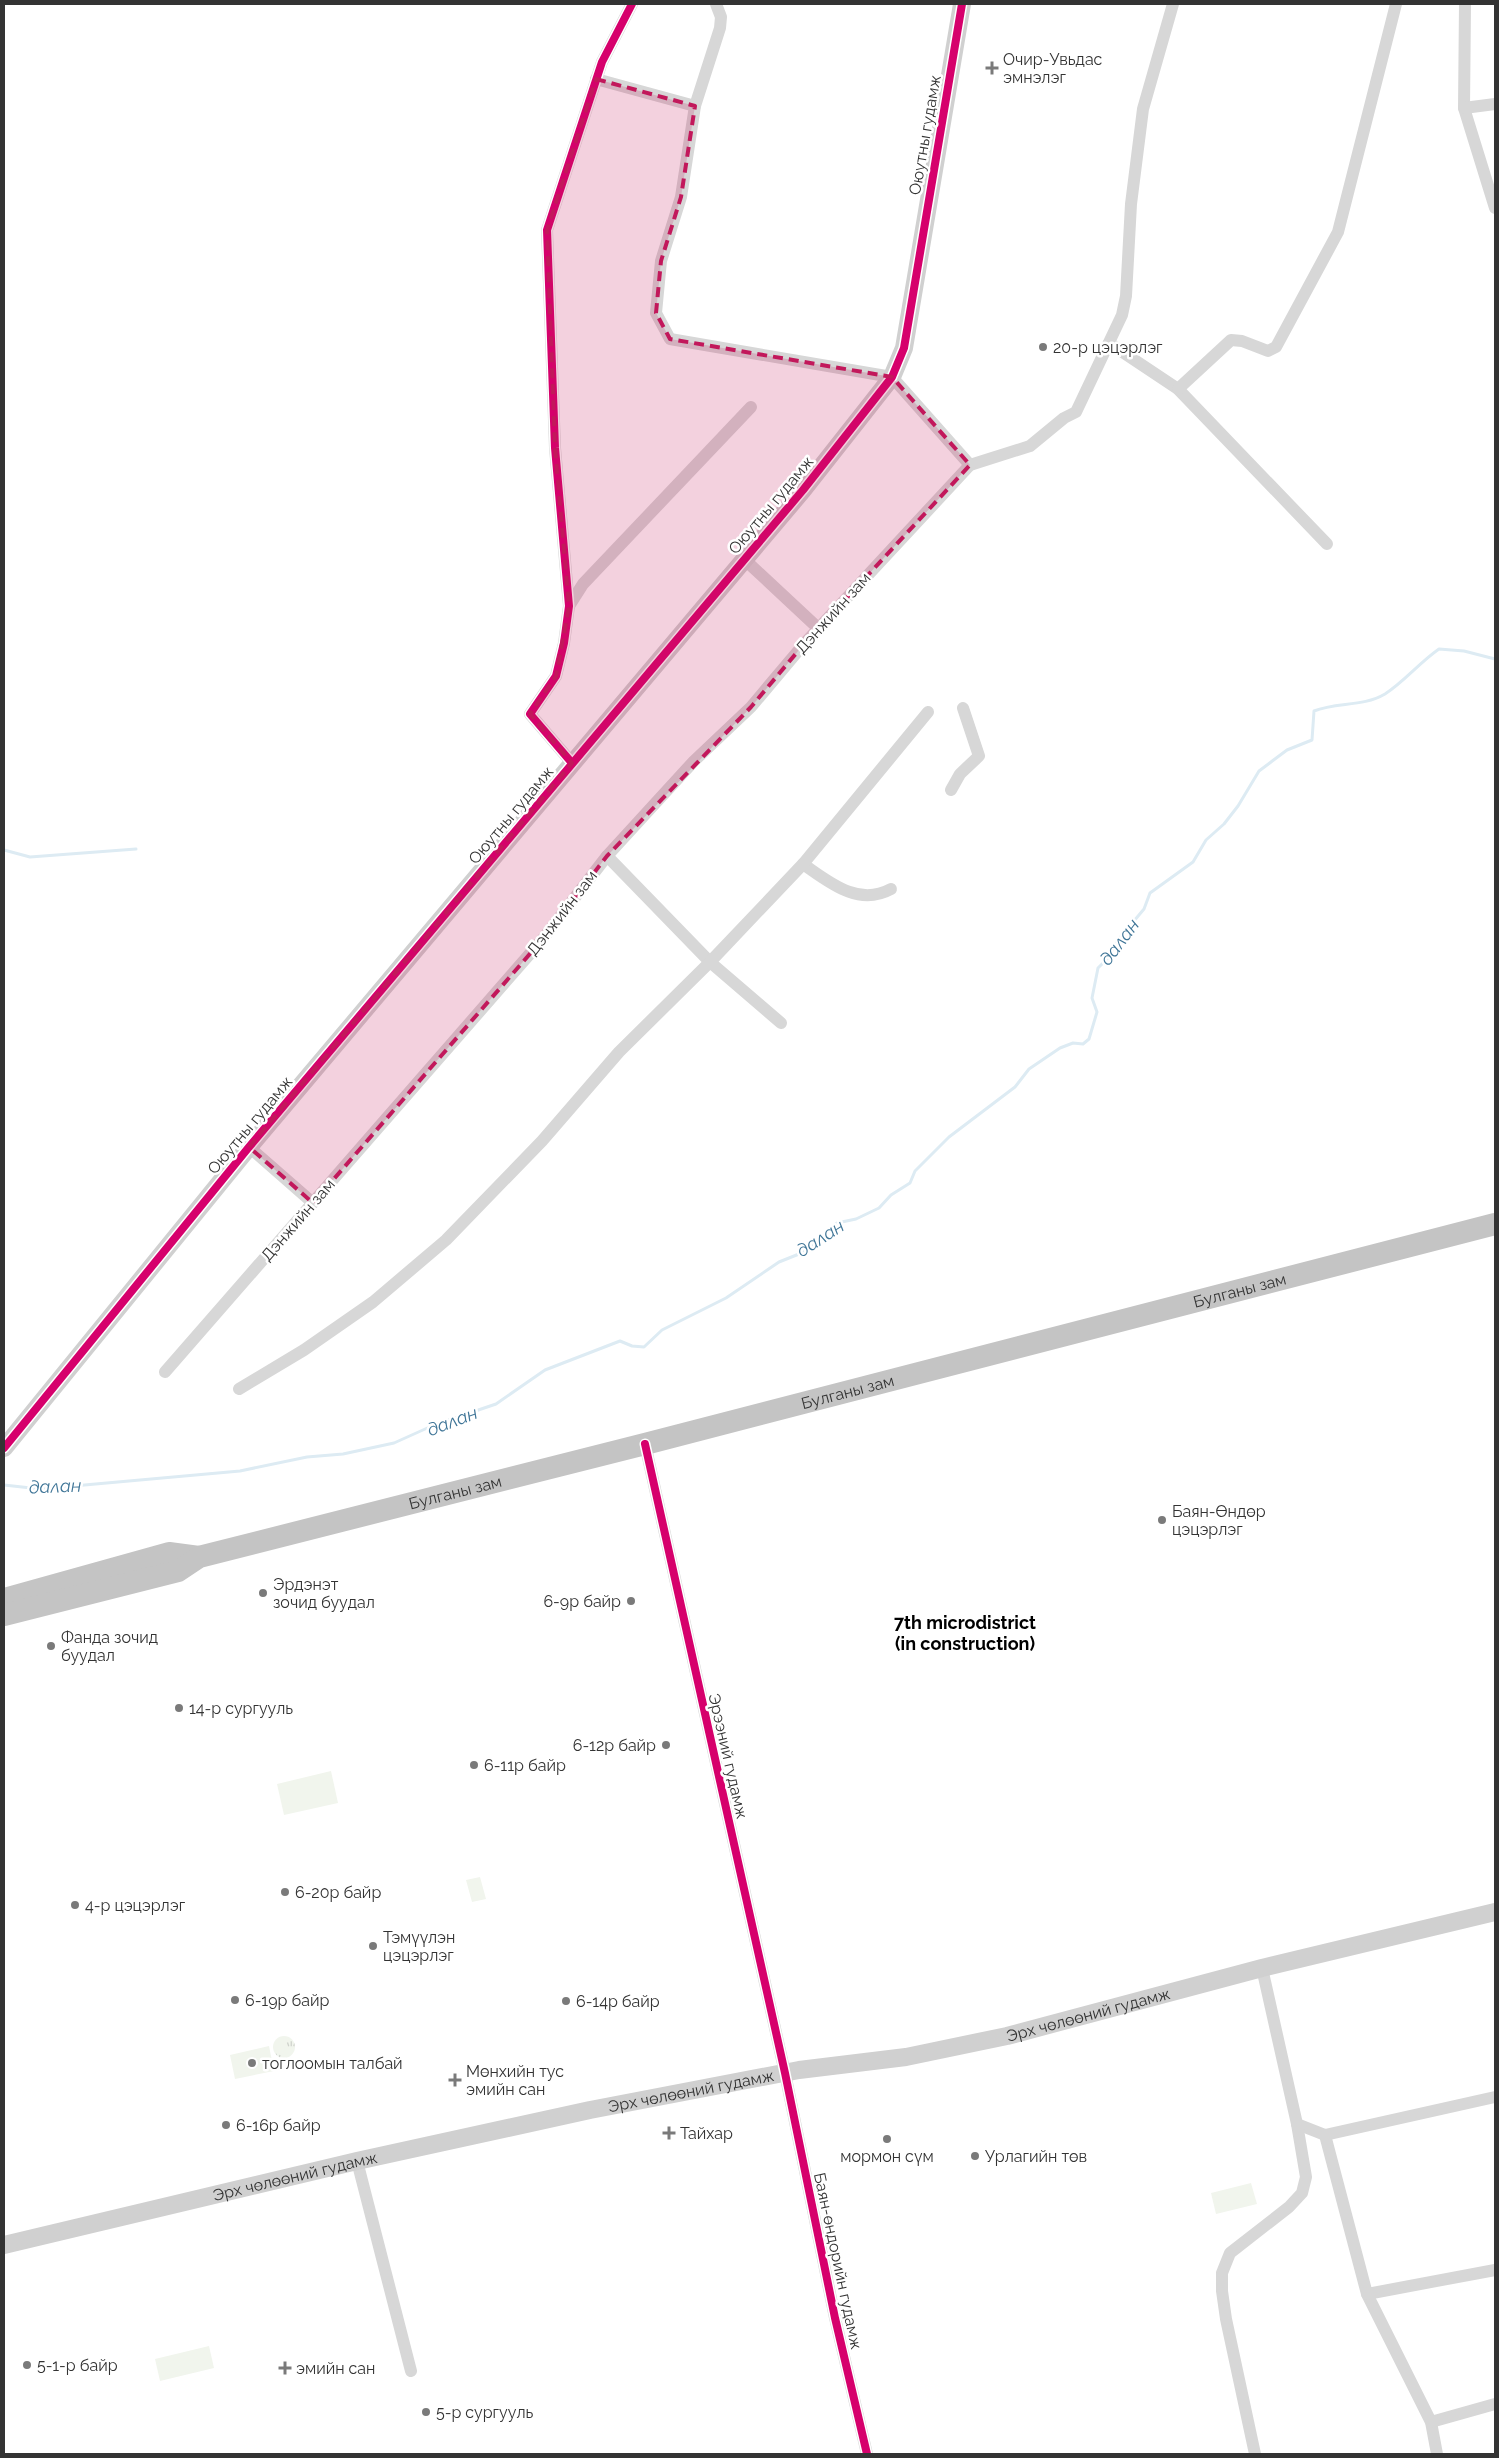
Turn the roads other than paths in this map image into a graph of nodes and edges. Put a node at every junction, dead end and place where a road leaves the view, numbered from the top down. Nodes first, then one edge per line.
1 (632, 4) edge
2 (716, 4) edge
3 (962, 4) edge
4 (1173, 4) edge
5 (1396, 4) edge
6 (1465, 4) edge
7 (596, 79) junction
8 (1495, 104) edge
9 (695, 106) junction
10 (1464, 108) junction
11 (1495, 208) edge
12 (1109, 343) junction
13 (892, 377) junction
14 (1178, 389) junction
15 (751, 407) dead end
16 (970, 465) junction
17 (1327, 544) dead end
18 (744, 559) junction
19 (569, 606) junction
20 (818, 628) junction
21 (963, 708) dead end
22 (928, 712) dead end
23 (572, 763) junction
24 (951, 790) dead end
25 (606, 856) junction
26 (803, 864) junction
27 (891, 889) dead end
28 (710, 962) junction
29 (781, 1023) dead end
30 (249, 1147) junction
31 (313, 1203) junction
32 (1495, 1224) edge
33 (165, 1372) dead end
34 (239, 1389) dead end
35 (645, 1444) junction
36 (4, 1448) edge
37 (199, 1557) junction
38 (4, 1599) edge
39 (4, 1615) edge
40 (1495, 1912) edge
41 (1262, 1968) junction
42 (785, 2073) junction
43 (1495, 2098) edge
44 (1297, 2124) junction
45 (1325, 2135) junction
46 (357, 2161) junction
47 (4, 2245) edge
48 (1495, 2270) edge
49 (1367, 2294) junction
50 (411, 2371) dead end
51 (1495, 2404) edge
52 (1431, 2422) junction
53 (867, 2454) edge
54 (1256, 2454) edge
55 (1436, 2454) edge

1 - 7 street
2 - 9 street
3 - 13 street, Оюутны гудамж
4 - 12 street
5 - 14 street
6 - 10 street
7 - 9 street
7 - 19 street
8 - 10 street
9 - 13 street
10 - 11 street
12 - 14 street
12 - 16 street
13 - 16 street
13 - 18 street, Оюутны гудамж
14 - 17 street
15 - 19 street
16 - 20 street, Дэнжийн зам
18 - 20 street
18 - 23 street, Оюутны гудамж
19 - 23 street
20 - 25 street, Дэнжийн зам
21 - 24 street
22 - 26 street
23 - 30 street, Оюутны гудамж
25 - 28 street
25 - 31 street, Дэнжийн зам
26 - 27 street
26 - 28 street
28 - 29 street
28 - 34 street
30 - 31 street
30 - 36 street, Оюутны гудамж
31 - 33 street, Дэнжийн зам
32 - 35 highway, Булганы зам
35 - 37 highway, Булганы зам
35 - 42 street, Эрээний гудамж
37 - 38 highway, Булганы зам
37 - 39 highway, Булганы зам
40 - 41 street, Эрх чөлөөний гудамж
41 - 42 street, Эрх чөлөөний гудамж
41 - 44 street
42 - 46 street, Эрх чөлөөний гудамж
42 - 53 street, Баян-өндорийн гудамж
43 - 45 street
44 - 45 street
44 - 54 street
45 - 49 street
46 - 47 street, Эрх чөлөөний гудамж
46 - 50 street
48 - 49 street
49 - 52 street
51 - 52 street
52 - 55 street

